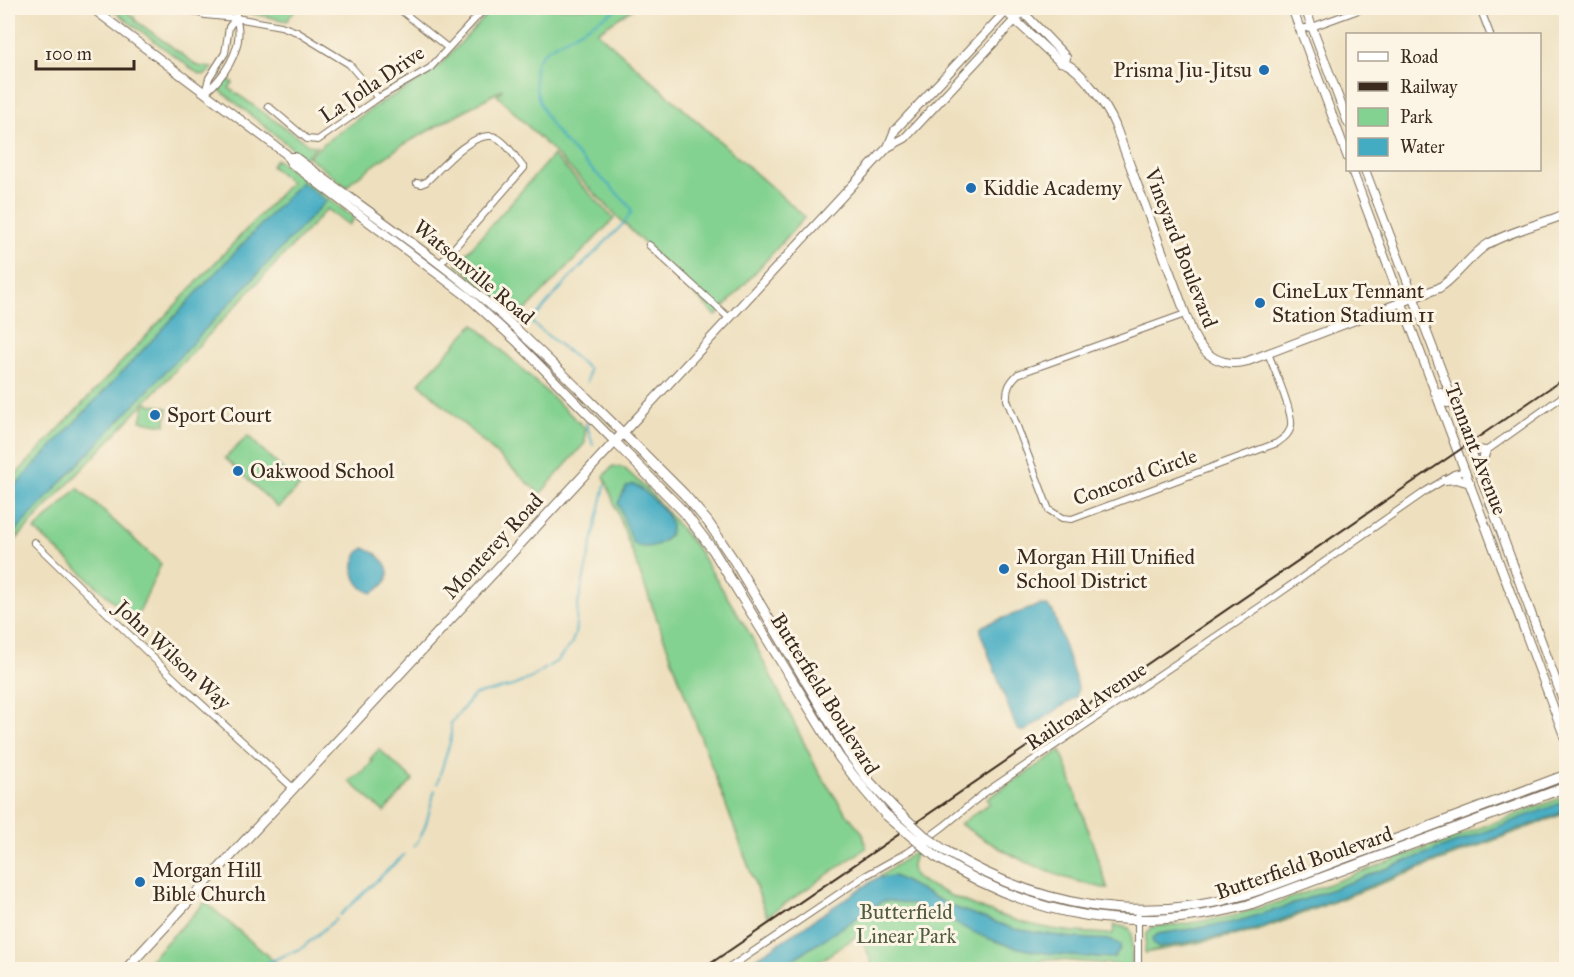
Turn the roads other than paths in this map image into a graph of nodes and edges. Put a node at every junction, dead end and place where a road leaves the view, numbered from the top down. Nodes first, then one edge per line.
1 (92, 8) edge
2 (184, 8) edge
3 (235, 8) edge
4 (398, 8) edge
5 (485, 8) edge
6 (1292, 8) edge
7 (1305, 8) edge
8 (1364, 8) edge
9 (1480, 8) edge
10 (1006, 9) edge
11 (1023, 9) edge
12 (236, 18) junction
13 (1015, 19) junction
14 (1312, 27) junction
15 (1301, 31) junction
16 (1490, 33) edge
17 (448, 48) junction
18 (1065, 63) junction
19 (205, 93) junction
20 (378, 98) junction
21 (268, 106) dead end
22 (1346, 120) edge
23 (888, 147) junction
24 (1346, 155) edge
25 (1352, 171) edge
26 (1365, 171) edge
27 (417, 183) dead end
28 (332, 189) junction
29 (1566, 214) edge
30 (649, 245) dead end
31 (440, 264) junction
32 (1413, 298) junction
33 (1402, 303) junction
34 (1185, 314) junction
35 (729, 318) junction
36 (1268, 353) junction
37 (1435, 392) junction
38 (1566, 394) edge
39 (1454, 403) junction
40 (1442, 410) junction
41 (1459, 418) junction
42 (623, 433) junction
43 (615, 442) junction
44 (1469, 446) junction
45 (1486, 451) junction
46 (1466, 471) junction
47 (1479, 472) junction
48 (1445, 480) junction
49 (1470, 483) junction
50 (1484, 487) junction
51 (34, 542) dead end
52 (1516, 574) junction
53 (1507, 578) junction
54 (1562, 684) edge
55 (1566, 708) edge
56 (1566, 741) edge
57 (1566, 775) edge
58 (1566, 787) edge
59 (293, 788) junction
60 (890, 811) junction
61 (1138, 910) junction
62 (1138, 921) junction
63 (125, 969) edge
64 (726, 969) edge
65 (1138, 969) edge

1 - 19 main road, Watsonville Road
2 - 12 street
3 - 12 street
4 - 17 street
5 - 17 street, La Jolla Drive
6 - 15 main road
7 - 14 main road
8 - 14 street
9 - 16 street
10 - 13 main road, Vineyard Boulevard
10 - 23 main road, Monterey Road
11 - 13 main road, Monterey Road
11 - 18 main road, Vineyard Boulevard
12 - 19 street
12 - 20 street
13 - 18 main road, Vineyard Boulevard
13 - 23 main road, Monterey Road
14 - 15 street
14 - 22 main road
15 - 24 main road
17 - 20 street, La Jolla Drive
18 - 34 main road, Vineyard Boulevard
19 - 28 main road, Watsonville Road
20 - 21 street, La Jolla Drive
23 - 35 main road, Monterey Road
25 - 33 main road, Tennant Avenue
26 - 32 main road, Tennant Avenue
27 - 31 street
28 - 31 main road, Watsonville Road
28 - 43 main road, Watsonville Road
29 - 32 main road, Vineyard Boulevard
30 - 35 street
31 - 42 main road, Watsonville Road
32 - 33 main road, Vineyard Boulevard
32 - 39 main road, Tennant Avenue
33 - 36 main road, Vineyard Boulevard
33 - 37 main road, Tennant Avenue
34 - 36 main road, Vineyard Boulevard
34 - 36 street, Concord Circle
35 - 42 main road, Monterey Road
37 - 39 main road
37 - 40 main road, Tennant Avenue
38 - 45 street
39 - 41 main road, Tennant Avenue
40 - 41 main road
40 - 46 main road, Tennant Avenue
41 - 44 main road, Tennant Avenue
42 - 43 main road, Monterey Road
42 - 60 main road, Butterfield Boulevard
43 - 59 main road, Monterey Road
43 - 60 main road, Butterfield Boulevard
44 - 45 main road
44 - 47 main road, Tennant Avenue
45 - 47 main road
46 - 48 street, Railroad Avenue
46 - 49 main road, Tennant Avenue
46 - 50 main road
47 - 50 main road, Tennant Avenue
48 - 49 main road
48 - 64 street, Railroad Avenue
49 - 53 main road, Tennant Avenue
50 - 52 main road, Tennant Avenue
51 - 59 street, John Wilson Way
52 - 53 main road
52 - 54 main road, Tennant Avenue
53 - 56 main road, Tennant Avenue
54 - 55 main road, Tennant Avenue
57 - 61 main road, Butterfield Boulevard
58 - 62 main road, Butterfield Boulevard
59 - 63 main road, Monterey Road
60 - 61 main road, Butterfield Boulevard, bridge
60 - 62 main road, Butterfield Boulevard, bridge
61 - 62 street
62 - 65 street

